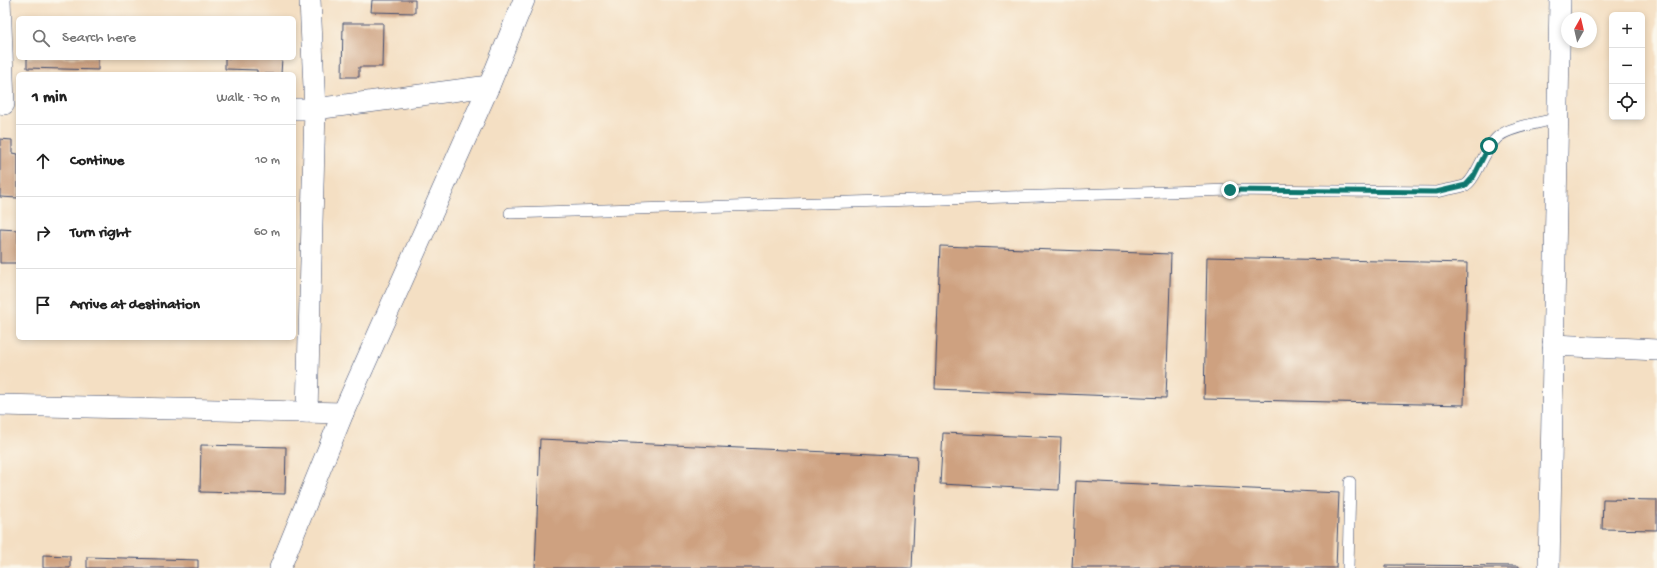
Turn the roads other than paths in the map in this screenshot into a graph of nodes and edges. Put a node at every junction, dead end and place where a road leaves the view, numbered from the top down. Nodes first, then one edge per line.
1 (0, 0) edge
2 (310, 0) edge
3 (524, 0) edge
4 (1560, 0) edge
5 (489, 86) junction
6 (7, 104) edge
7 (296, 109) edge
8 (315, 109) junction
9 (1558, 118) junction
10 (510, 214) dead end
11 (1553, 345) junction
12 (1657, 350) edge
13 (0, 406) edge
14 (307, 412) junction
15 (343, 413) junction
16 (1350, 482) dead end
17 (280, 568) edge
18 (1348, 568) edge
19 (1550, 568) edge

1 - 6 street
2 - 8 street
3 - 5 street
4 - 9 street
5 - 8 street
5 - 15 street
7 - 8 street
8 - 14 street
9 - 10 lane
9 - 11 street
11 - 12 street
11 - 19 street
13 - 14 street
14 - 15 street
15 - 17 street
16 - 18 lane

